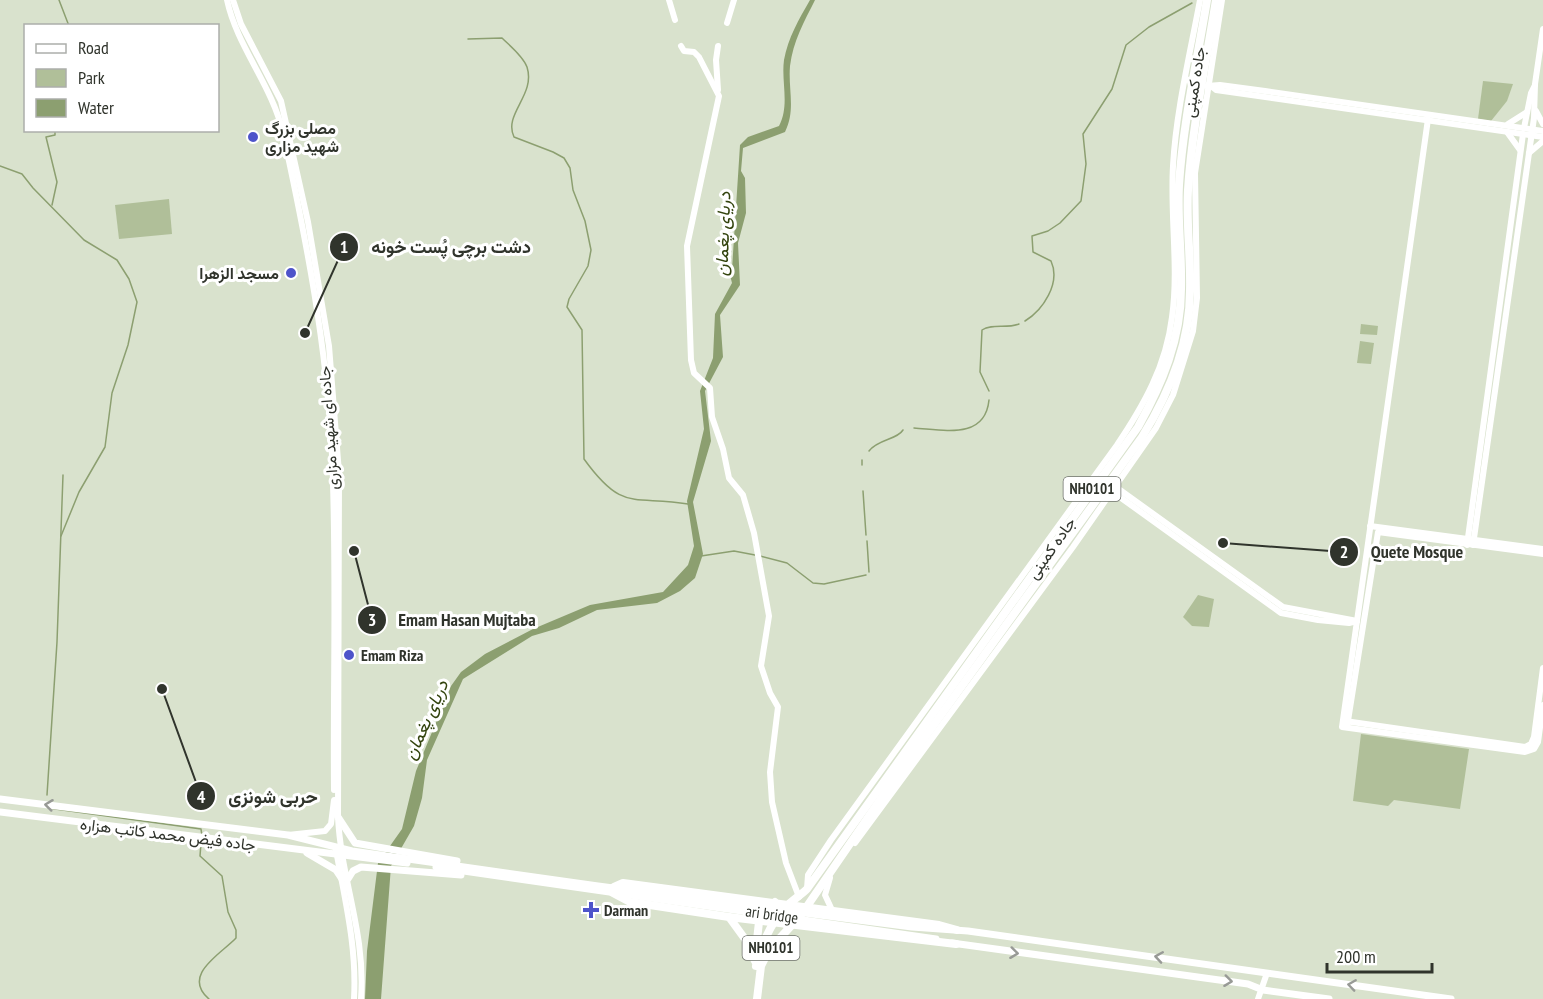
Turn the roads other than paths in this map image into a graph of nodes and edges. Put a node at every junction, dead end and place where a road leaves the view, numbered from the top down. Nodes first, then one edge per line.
1 (227, 0) edge
2 (233, 0) edge
3 (669, 0) edge
4 (734, 0) edge
5 (1200, 0) edge
6 (1208, 0) edge
7 (1216, 0) edge
8 (1222, 0) edge
9 (675, 20) dead end
10 (727, 23) dead end
11 (1543, 29) edge
12 (681, 46) dead end
13 (718, 46) dead end
14 (1535, 84) junction
15 (1200, 85) junction
16 (718, 93) junction
17 (1379, 109) junction
18 (1535, 109) junction
19 (1527, 112) junction
20 (1428, 119) junction
21 (1543, 124) edge
22 (1506, 128) junction
23 (1524, 131) junction
24 (1543, 131) edge
25 (1532, 132) junction
26 (1543, 139) edge
27 (1525, 153) junction
28 (1103, 483) junction
29 (1370, 526) junction
30 (1470, 542) junction
31 (1543, 549) edge
32 (1543, 554) edge
33 (1364, 590) junction
34 (1357, 621) junction
35 (1354, 664) junction
36 (1543, 668) edge
37 (1543, 705) edge
38 (1346, 723) junction
39 (0, 799) edge
40 (0, 812) edge
41 (338, 817) junction
42 (288, 835) junction
43 (286, 849) junction
44 (305, 851) junction
45 (339, 851) junction
46 (378, 854) junction
47 (350, 856) junction
48 (402, 857) junction
49 (361, 867) junction
50 (478, 874) junction
51 (345, 879) junction
52 (531, 879) junction
53 (613, 890) junction
54 (799, 897) junction
55 (775, 902) junction
56 (788, 904) junction
57 (806, 907) junction
58 (832, 910) junction
59 (729, 917) junction
60 (760, 920) junction
61 (775, 922) junction
62 (792, 924) junction
63 (912, 930) junction
64 (957, 930) junction
65 (968, 931) junction
66 (1055, 942) junction
67 (956, 944) junction
68 (967, 947) junction
69 (1052, 958) junction
70 (755, 963) junction
71 (1250, 971) junction
72 (1267, 973) junction
73 (1248, 984) junction
74 (1263, 990) junction
75 (354, 999) edge
76 (361, 999) edge
77 (752, 999) edge
78 (758, 999) edge
79 (1258, 999) edge
80 (1329, 999) edge
81 (1451, 999) edge

1 - 42 street, جاده ای شهید مزاری
2 - 41 street, جاده ای شهید مزاری
3 - 9 street
4 - 10 street
5 - 15 street
6 - 15 highway, جاده کمپنی / NH0101
7 - 15 highway, جاده کمپنی / NH0101
8 - 15 street
11 - 14 street
12 - 16 street
13 - 16 street
14 - 18 street
14 - 19 street
15 - 17 street
15 - 28 highway, جاده کمپنی / NH0101
15 - 28 highway, جاده کمپنی / NH0101
16 - 54 street
17 - 20 street
17 - 22 street
18 - 21 street
18 - 25 street
19 - 22 street
19 - 23 street
20 - 22 street
20 - 29 street
22 - 23 street
22 - 27 street
23 - 25 street
23 - 27 street
24 - 25 street
25 - 26 street
25 - 27 street
26 - 27 street
27 - 30 street
28 - 34 street
28 - 54 highway, جاده کمپنی / NH0101
28 - 57 highway, جاده کمپنی / NH0101
28 - 58 street
29 - 30 street
29 - 33 street
30 - 31 street
30 - 32 street
30 - 33 street
33 - 34 street
33 - 35 street
34 - 35 street
35 - 38 street
36 - 38 street
37 - 38 street
42 -> 39 main road
40 - 43 main road, جاده فیض محمد کاتب هزاره
41 - 45 street, جاده ای شهید مزاری
41 - 46 main road
42 - 43 main road
42 - 45 main road
43 - 44 main road, جاده فیض محمد کاتب هزاره
44 - 45 main road, جاده فیض محمد کاتب هزاره
44 - 51 main road
45 - 46 main road
45 - 47 main road
45 - 51 street, جاده ای شهید مزاری
46 - 47 main road
46 - 48 main road
47 - 49 main road
48 - 50 main road
48 - 52 main road
49 - 50 main road
49 - 51 main road
50 - 52 main road
51 - 75 street
51 - 76 street
52 - 53 main road, ari bridge
53 - 55 highway
53 - 59 highway
53 - 63 main road, ari bridge
54 - 56 highway, جاده کمپنی / NH0101
55 - 56 highway
55 - 60 highway, NH0101
56 - 57 highway
56 - 61 highway, NH0101
57 - 58 highway
57 - 62 highway, NH0101
58 - 64 highway
59 - 60 highway
59 - 70 highway
60 - 61 highway
60 - 70 highway, NH0101
61 - 62 highway
61 - 70 highway, NH0101
62 - 67 highway
62 - 78 highway, NH0101
63 - 64 main road
63 - 67 main road
64 - 65 main road
65 - 66 main road
65 - 68 main road
66 - 69 main road
71 -> 66 main road
67 - 68 main road
68 -> 69 main road
69 -> 73 main road
70 - 77 highway, NH0101
71 - 72 main road
71 - 73 main road
72 - 74 street
81 -> 72 main road
73 - 74 main road
74 - 79 street
74 - 80 main road

